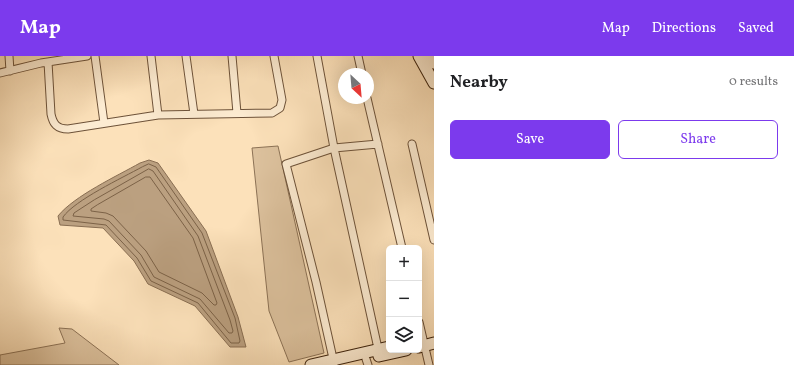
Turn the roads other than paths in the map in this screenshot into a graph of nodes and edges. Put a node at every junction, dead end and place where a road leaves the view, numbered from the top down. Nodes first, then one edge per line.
1 (9, 56) edge
2 (87, 56) edge
3 (95, 56) edge
4 (151, 56) edge
5 (186, 56) edge
6 (232, 56) edge
7 (274, 56) edge
8 (316, 56) edge
9 (358, 56) edge
10 (419, 56) edge
11 (430, 56) edge
12 (43, 60) edge
13 (434, 63) edge
14 (361, 68) edge
15 (10, 71) junction
16 (0, 73) edge
17 (434, 83) edge
18 (369, 104) edge
19 (237, 113) junction
20 (194, 114) junction
21 (158, 115) junction
22 (104, 123) junction
23 (378, 144) junction
24 (412, 144) dead end
25 (334, 148) junction
26 (434, 240) edge
27 (401, 245) edge
28 (434, 336) edge
29 (424, 343) edge
30 (382, 351) edge
31 (367, 362) edge
32 (336, 363) edge
33 (311, 365) edge
34 (429, 365) edge

1 - 15 street
2 - 12 street
3 - 22 street
4 - 21 street
5 - 20 street
6 - 19 street
7 - 19 street
8 - 25 street
9 - 14 street
10 - 17 street
11 - 13 street
12 - 15 street
12 - 22 street
15 - 16 street
18 - 23 street
19 - 20 street
20 - 21 street
21 - 22 street
23 - 25 street
23 - 27 street
24 - 26 street
25 - 30 street
25 - 32 street
28 - 29 street
29 - 34 street
30 - 31 street
30 - 32 street
31 - 32 street
32 - 33 street

